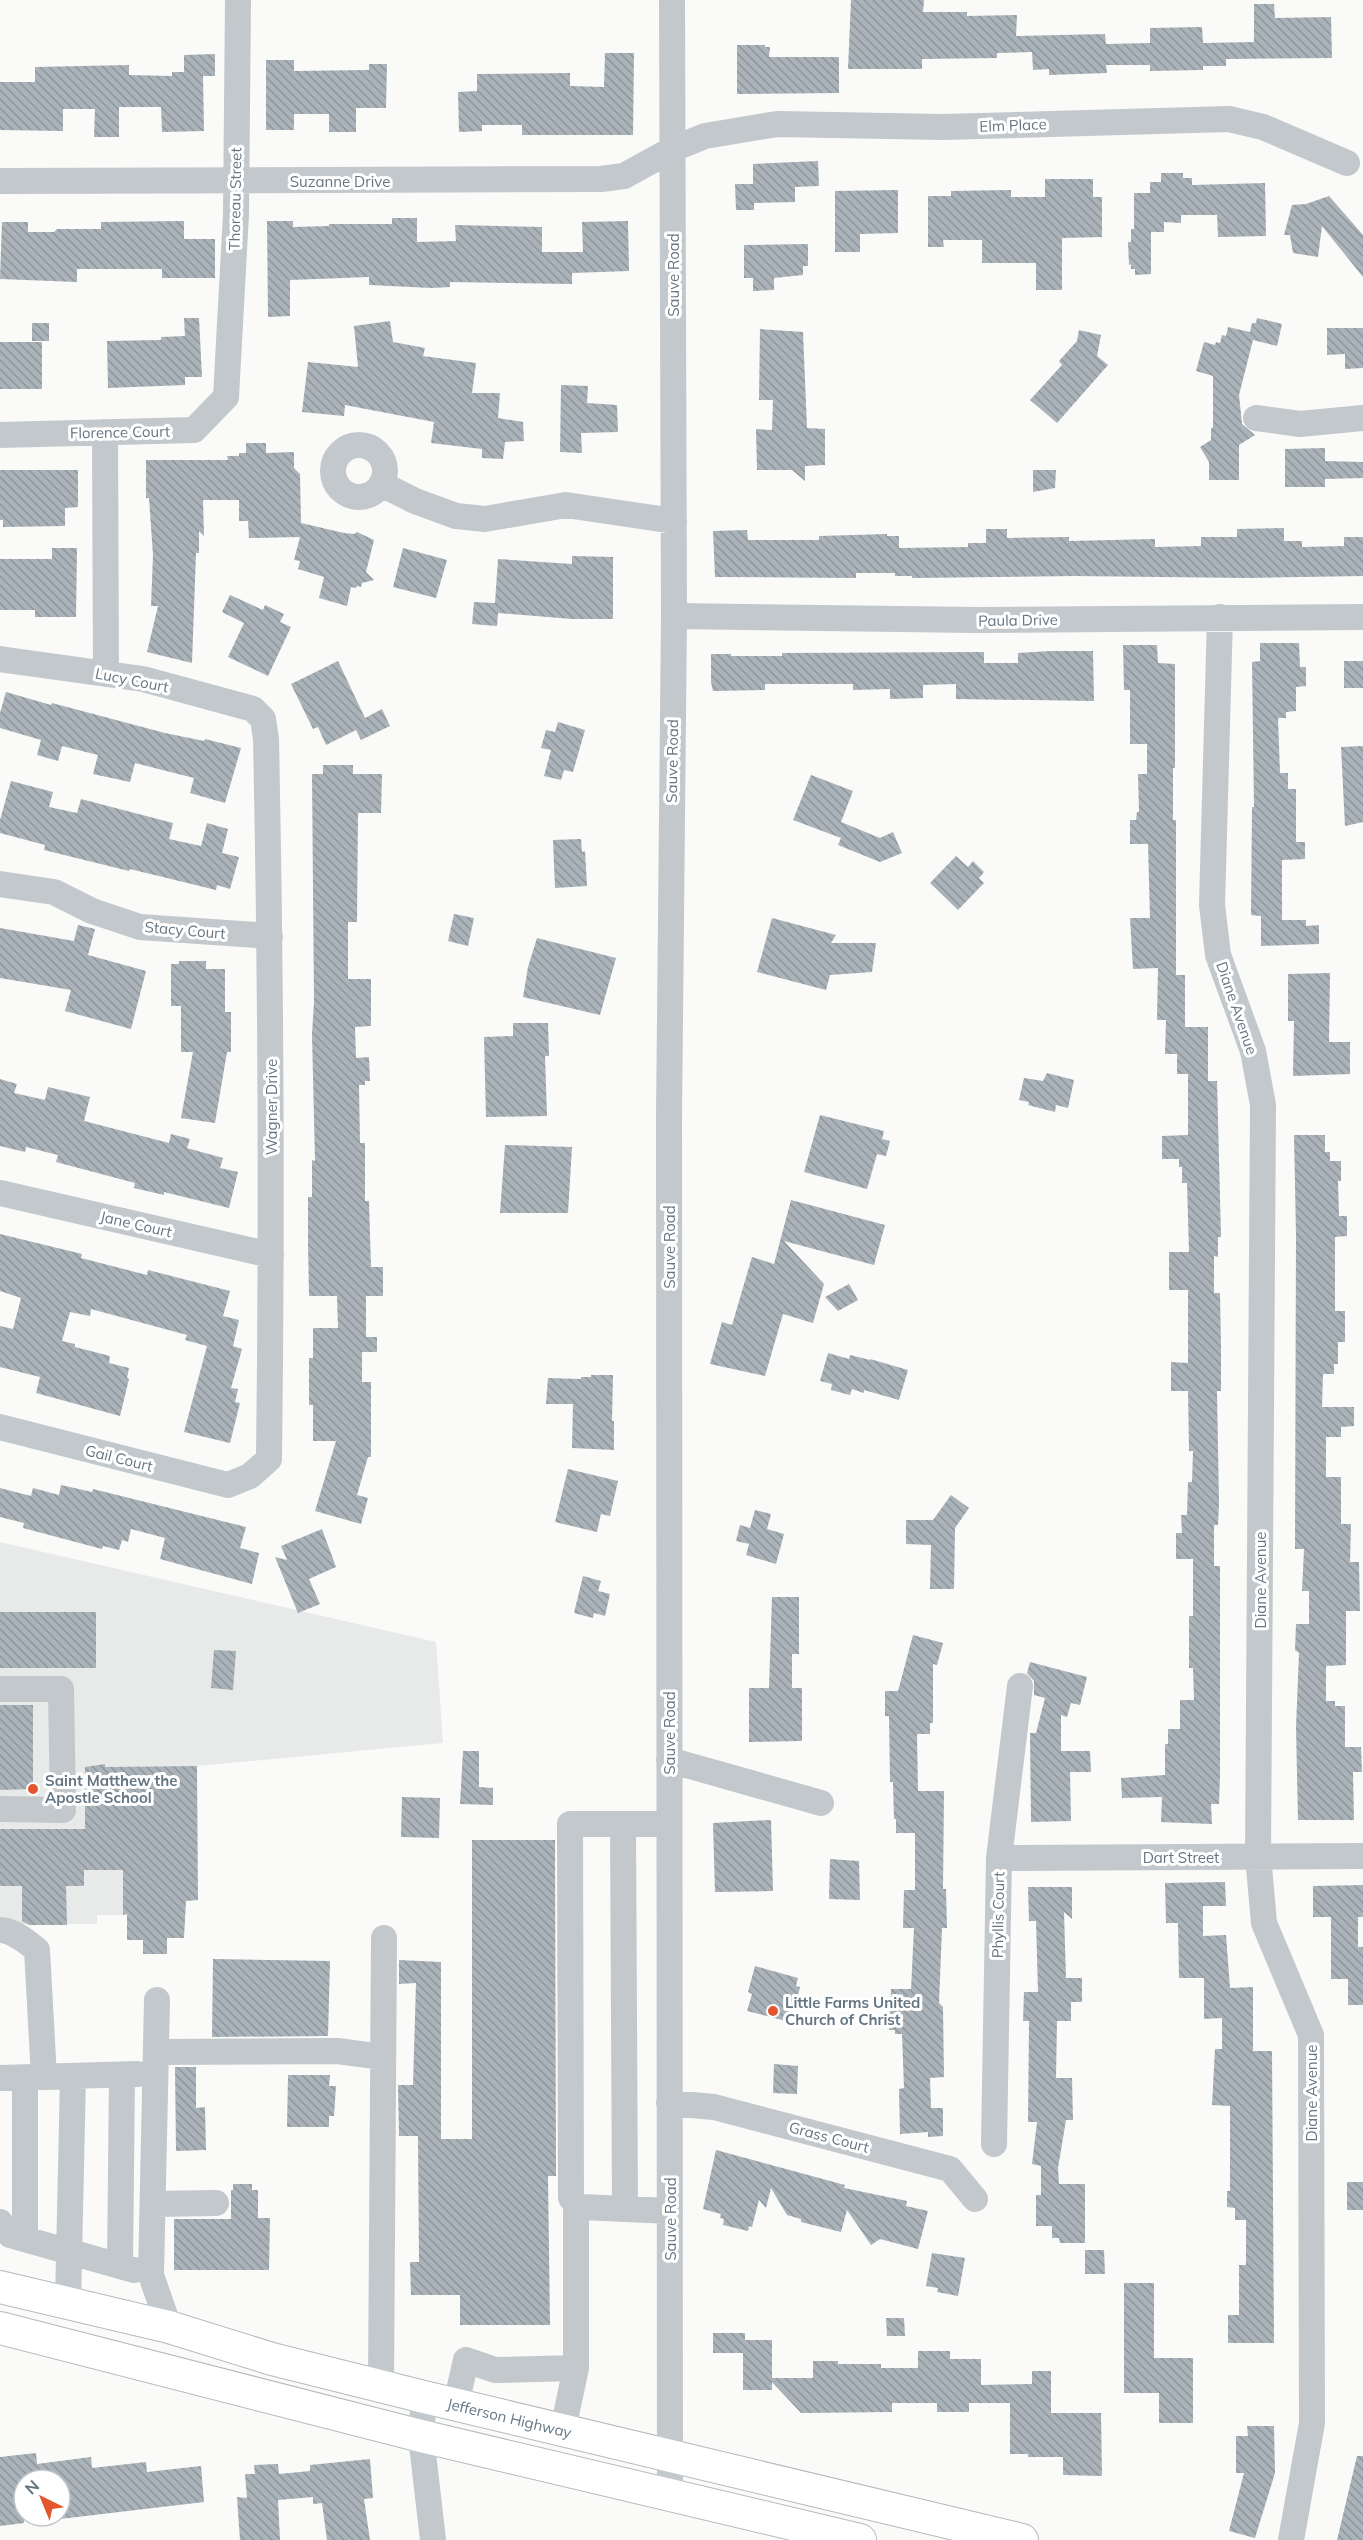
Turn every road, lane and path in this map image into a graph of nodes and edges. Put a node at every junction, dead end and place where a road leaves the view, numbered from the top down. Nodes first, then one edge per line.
1 (238, 0) edge
2 (672, 0) edge
3 (673, 149) junction
4 (1347, 163) dead end
5 (0, 181) edge
6 (235, 181) junction
7 (226, 397) joint
8 (1256, 418) dead end
9 (1363, 418) edge
10 (105, 432) junction
11 (0, 435) edge
12 (381, 484) dead end
13 (674, 521) junction
14 (674, 616) junction
15 (1220, 617) junction
16 (1363, 617) edge
17 (0, 659) edge
18 (106, 674) junction
19 (260, 716) joint
20 (0, 884) edge
21 (270, 936) junction
22 (0, 1193) edge
23 (271, 1255) junction
24 (0, 1427) edge
25 (237, 1482) joint
26 (1020, 1686) dead end
27 (0, 1689) edge
28 (669, 1760) junction
29 (821, 1803) dead end
30 (0, 1809) edge
31 (623, 1824) junction
32 (669, 1824) junction
33 (1258, 1856) junction
34 (1363, 1856) edge
35 (999, 1858) junction
36 (0, 1930) edge
37 (384, 1938) dead end
38 (157, 2000) dead end
39 (383, 2057) junction
40 (155, 2063) junction
41 (122, 2075) junction
42 (73, 2076) junction
43 (35, 2077) junction
44 (0, 2078) edge
45 (669, 2103) junction
46 (994, 2144) dead end
47 (975, 2199) dead end
48 (216, 2203) dead end
49 (153, 2204) junction
50 (576, 2205) junction
51 (625, 2209) junction
52 (670, 2211) junction
53 (0, 2222) edge
54 (25, 2239) junction
55 (69, 2251) junction
56 (120, 2266) junction
57 (151, 2275) junction
58 (0, 2287) edge
59 (68, 2303) junction
60 (169, 2327) junction
61 (0, 2328) edge
62 (576, 2368) junction
63 (381, 2386) junction
64 (424, 2397) junction
65 (456, 2404) junction
66 (563, 2429) junction
67 (421, 2436) junction
68 (670, 2454) junction
69 (670, 2495) junction
70 (796, 2532) edge
71 (433, 2540) edge
72 (860, 2540) edge
73 (1022, 2540) edge
74 (1292, 2540) edge

1 - 6 street, Thoreau Street
2 - 3 street, Sauve Road
3 - 4 street, Elm Place
3 - 6 street, Suzanne Drive
3 - 13 street, Sauve Road
5 - 6 street, Suzanne Drive
6 - 7 street, Thoreau Street
7 - 10 street, Florence Court
8 - 9 street
10 - 11 street, Florence Court
10 - 18 street
12 - 13 street
13 - 14 street, Sauve Road
14 - 15 street, Paula Drive
14 - 28 street, Sauve Road
15 - 16 street, Paula Drive
15 - 33 street, Diane Avenue
17 - 18 street, Lucy Court
18 - 19 street, Lucy Court
19 - 21 street, Wagner Drive
20 - 21 street, Stacy Court
21 - 23 street, Wagner Drive
22 - 23 street, Jane Court
23 - 25 street, Wagner Drive
24 - 25 street, Gail Court
26 - 35 street, Phyllis Court
27 - 30 street
28 - 29 street
28 - 32 street, Sauve Road
31 - 32 street
31 - 50 street
31 - 51 street
32 - 45 street, Sauve Road
33 - 34 street, Dart Street
33 - 35 street, Dart Street
33 - 74 street, Diane Avenue
35 - 46 street, Phyllis Court
36 - 43 street
37 - 39 street
38 - 40 street
39 - 40 street
39 - 63 street
40 - 41 street
40 - 49 street
41 - 42 street
41 - 56 street
42 - 43 street
42 - 55 street
43 - 44 street
43 - 54 street
45 - 47 street, Grass Court
45 - 52 street, Sauve Road
48 - 49 street
49 - 57 street
50 - 51 street
50 - 62 street
51 - 52 street
52 - 68 street, Sauve Road
53 - 54 street
54 - 55 street
55 - 56 street
55 - 59 street
56 - 57 street
57 - 60 street
58 - 59 main road, Jefferson Highway
59 - 60 main road, Jefferson Highway
60 - 63 main road, Jefferson Highway
61 - 67 main road
62 - 65 street
62 - 66 street
63 - 64 main road, Jefferson Highway
64 - 65 main road, Jefferson Highway
64 - 67 street
65 - 66 main road, Jefferson Highway
66 - 68 main road, Jefferson Highway
67 - 69 main road
67 - 71 street
68 - 69 street, Sauve Road
68 - 73 main road, Jefferson Highway
69 - 70 main road
70 - 72 main road

